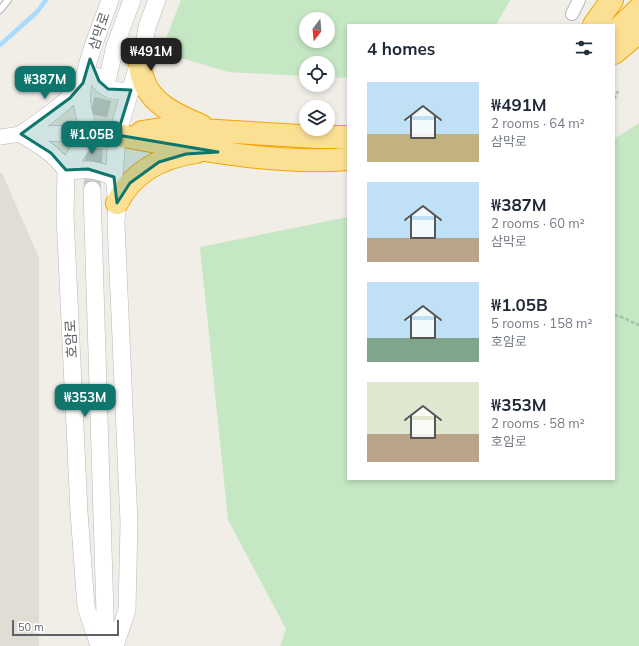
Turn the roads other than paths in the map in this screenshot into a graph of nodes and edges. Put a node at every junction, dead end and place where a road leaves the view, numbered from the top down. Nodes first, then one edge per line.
1 (8, 0) edge
2 (110, 0) edge
3 (132, 0) edge
4 (157, 0) edge
5 (579, 0) edge
6 (612, 0) edge
7 (639, 9) edge
8 (0, 10) edge
9 (572, 14) dead end
10 (595, 24) edge
11 (615, 32) edge
12 (639, 32) edge
13 (615, 52) edge
14 (90, 59) junction
15 (139, 60) junction
16 (107, 81) tunnel mouth
17 (83, 83) junction
18 (131, 90) junction
19 (214, 131) junction
20 (90, 133) junction
21 (21, 134) junction
22 (117, 135) junction
23 (0, 137) edge
24 (347, 137) edge
25 (218, 152) junction
26 (347, 159) edge
27 (66, 171) junction
28 (114, 177) junction
29 (92, 190) tunnel mouth
30 (117, 203) junction
31 (99, 646) edge
32 (106, 646) edge
33 (115, 646) edge

1 - 8 lane
2 - 14 main road, 삼막로
3 - 16 main road, 삼막로
4 - 15 main road
5 - 9 street
6 - 10 highway
7 - 11 highway
12 - 13 highway
14 - 17 main road, 삼막로
14 - 18 main road
15 - 18 main road
15 - 19 highway
17 - 20 main road, 삼막로
17 - 21 main road
18 - 22 main road
19 - 22 highway
19 - 24 highway
20 - 21 street
20 - 22 main road
20 - 27 main road
21 - 23 street
21 - 27 main road
22 - 25 highway
22 - 28 main road
25 - 26 highway
25 - 30 highway
27 - 28 main road
27 - 31 main road, 호암로
28 - 30 main road
29 - 32 main road, 호암로
30 - 33 main road

